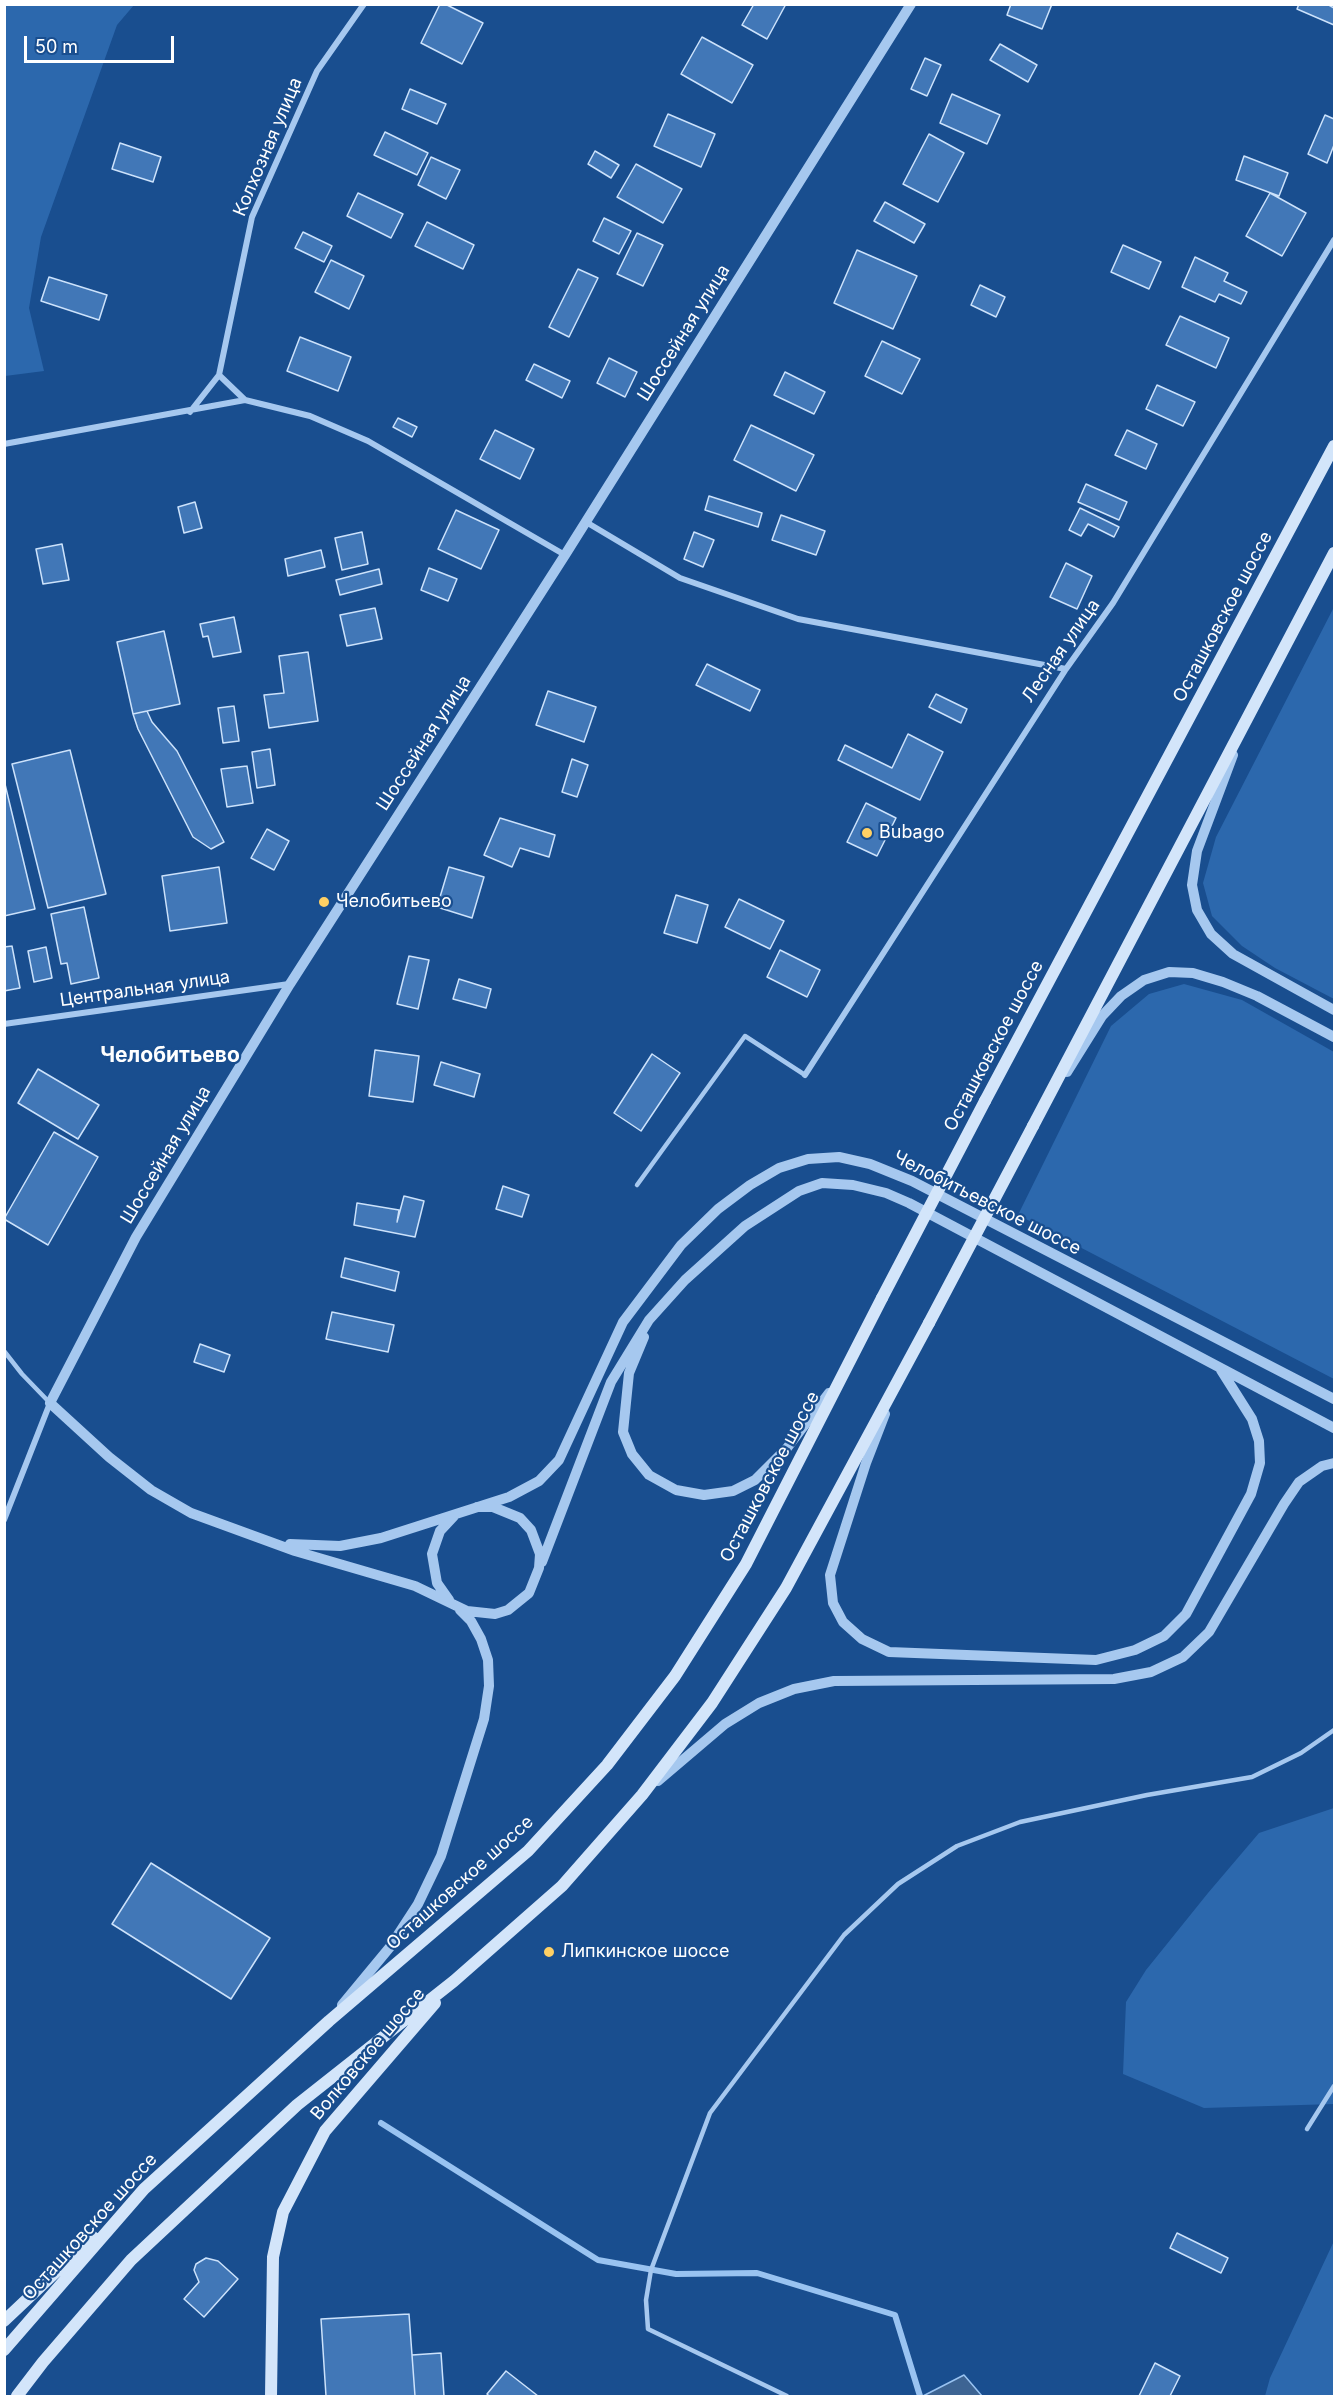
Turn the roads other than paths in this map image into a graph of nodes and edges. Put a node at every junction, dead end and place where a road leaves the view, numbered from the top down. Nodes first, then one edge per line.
1 (364, 4) edge
2 (910, 4) edge
3 (1335, 240) edge
4 (219, 375) junction
5 (245, 400) junction
6 (190, 412) junction
7 (4, 444) edge
8 (1335, 446) edge
9 (586, 522) junction
10 (1335, 553) edge
11 (565, 555) junction
12 (1066, 669) junction
13 (1245, 723) junction
14 (290, 984) junction
15 (1335, 1010) edge
16 (4, 1024) edge
17 (1335, 1037) edge
18 (805, 1075) joint
19 (1033, 1126) junction
20 (638, 1185) dead end
21 (685, 1280) junction
22 (4, 1350) edge
23 (850, 1360) junction
24 (1221, 1369) junction
25 (894, 1392) junction
26 (1335, 1399) edge
27 (50, 1403) junction
28 (1335, 1428) edge
29 (1335, 1463) edge
30 (477, 1507) junction
31 (462, 1512) junction
32 (4, 1520) edge
33 (237, 1532) junction
34 (535, 1582) junction
35 (457, 1606) junction
36 (1335, 1730) edge
37 (642, 1795) junction
38 (454, 1981) junction
39 (329, 2021) junction
40 (1335, 2086) edge
41 (1307, 2129) dead end
42 (144, 2189) junction
43 (4, 2320) edge
44 (4, 2350) edge
45 (17, 2397) edge
46 (271, 2397) edge
47 (786, 2397) edge

1 - 4 street, Колхозная улица
2 - 9 street, Шоссейная улица
3 - 12 street, Лесная улица
4 - 5 street
4 - 6 street, Колхозная улица
5 - 6 street
5 - 11 street
6 - 7 street
8 - 23 main road, Осташковское шоссе, bridge
9 - 11 street, Шоссейная улица
9 - 12 street
10 - 13 main road
11 - 14 street, Шоссейная улица
12 - 18 street, Лесная улица
13 - 15 street
13 - 19 main road
14 - 16 street, Центральная улица
14 - 27 street, Шоссейная улица
17 - 19 street
18 - 20 lane
19 - 25 main road, bridge
21 - 23 street
21 - 24 street, Челобитьевское шоссе
21 - 34 street, Челобитьевское шоссе
22 - 27 lane
23 - 39 main road, Осташковское шоссе
24 - 25 street
24 - 28 street, Челобитьевское шоссе
25 - 37 main road
26 - 30 street, Челобитьевское шоссе
27 - 32 street, Шоссейная улица
27 - 33 street, Челобитьевское шоссе
29 - 37 street
30 - 31 street, Челобитьевское шоссе
30 - 34 street, Челобитьевское шоссе
31 - 33 street, Челобитьевское шоссе
31 - 35 street, Челобитьевское шоссе
33 - 35 street, Челобитьевское шоссе
34 - 35 street, Челобитьевское шоссе
35 - 39 street
36 - 47 lane
37 - 38 main road
38 - 45 main road
38 - 46 main road, Волковское шоссе
39 - 42 main road, Осташковское шоссе
40 - 41 lane
42 - 43 main road
42 - 44 main road, Осташковское шоссе

